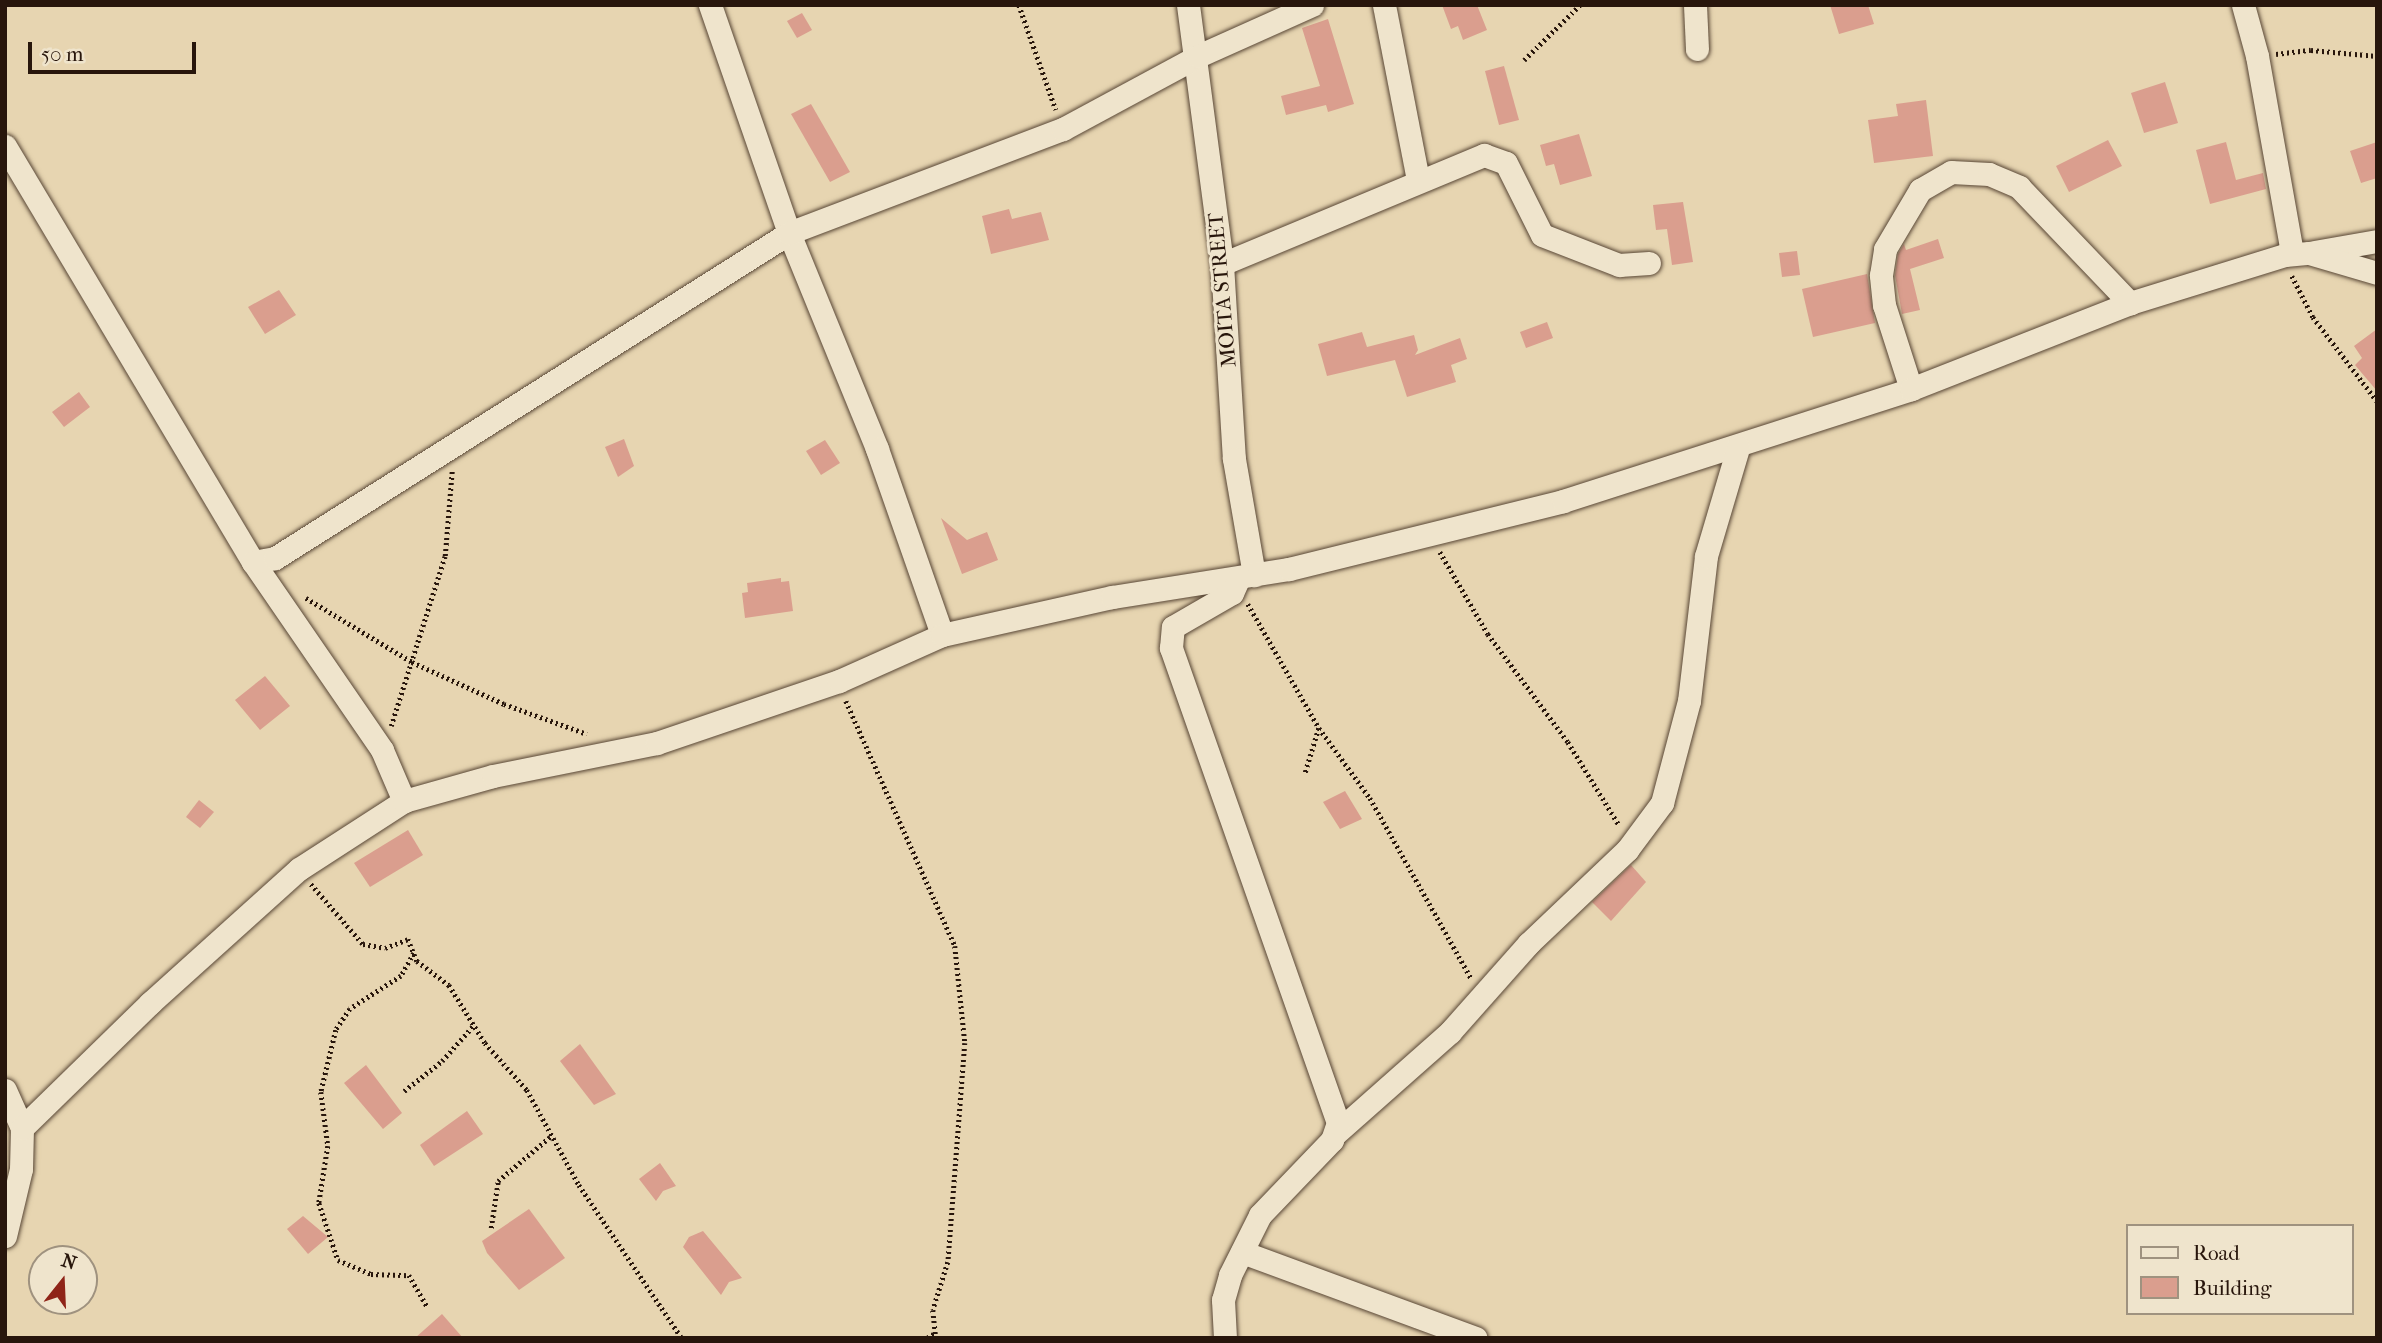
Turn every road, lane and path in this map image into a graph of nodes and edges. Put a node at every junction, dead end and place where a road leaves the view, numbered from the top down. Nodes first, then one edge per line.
1 (710, 5) edge
2 (1019, 5) edge
3 (1188, 5) edge
4 (1312, 5) edge
5 (1384, 5) edge
6 (1580, 5) edge
7 (1695, 5) edge
8 (2243, 5) edge
9 (1696, 50) dead end
10 (1198, 56) junction
11 (2257, 56) junction
12 (2377, 56) edge
13 (1524, 60) dead end
14 (1063, 129) junction
15 (5, 146) edge
16 (1418, 180) junction
17 (789, 233) junction
18 (2377, 241) edge
19 (2295, 254) junction
20 (1649, 263) dead end
21 (1222, 264) junction
22 (2377, 273) edge
23 (2130, 303) junction
24 (1911, 389) junction
25 (2377, 401) edge
26 (450, 444) junction
27 (1738, 447) junction
28 (1429, 533) junction
29 (253, 562) junction
30 (1243, 579) junction
31 (293, 590) dead end
32 (942, 635) junction
33 (412, 662) junction
34 (839, 681) junction
35 (1319, 728) junction
36 (593, 736) dead end
37 (382, 750) junction
38 (1305, 774) dead end
39 (404, 801) junction
40 (1631, 844) junction
41 (299, 869) junction
42 (415, 952) junction
43 (1482, 996) junction
44 (474, 1025) junction
45 (5, 1090) edge
46 (404, 1091) dead end
47 (22, 1128) junction
48 (1336, 1133) junction
49 (551, 1136) junction
50 (491, 1228) dead end
51 (5, 1236) edge
52 (1242, 1252) junction
53 (428, 1308) dead end
54 (935, 1335) edge
55 (682, 1338) edge
56 (928, 1338) edge
57 (1225, 1338) edge
58 (1476, 1338) edge

1 - 17 street
2 - 14 path
3 - 10 street, MOITA STREET
4 - 10 street
5 - 16 street
6 - 13 path
7 - 9 street
8 - 11 street
10 - 14 street
10 - 21 street, MOITA STREET
11 - 12 path
11 - 19 street
14 - 17 street
15 - 29 street
16 - 20 street
16 - 21 street
17 - 26 street
17 - 32 street
18 - 19 street
19 - 22 street
19 - 23 street
19 - 25 path
21 - 30 street, MOITA STREET
23 - 24 street
23 - 24 street
24 - 27 street
26 - 29 street
26 - 33 path
27 - 28 street
27 - 40 street
28 - 30 street
28 - 40 path
29 - 37 street
30 - 32 street
30 - 35 path
30 - 48 street
31 - 33 path
32 - 34 street
33 - 36 path
33 - 37 path
34 - 39 street
34 - 54 path
35 - 38 path
35 - 43 path
37 - 39 street
39 - 41 street
40 - 43 street
41 - 42 path
41 - 47 street
42 - 44 path
42 - 53 path
43 - 48 street
44 - 46 path
44 - 49 path
45 - 47 street
47 - 51 street
48 - 52 street
49 - 50 path
49 - 55 path
52 - 57 street
52 - 58 street
54 - 56 path

